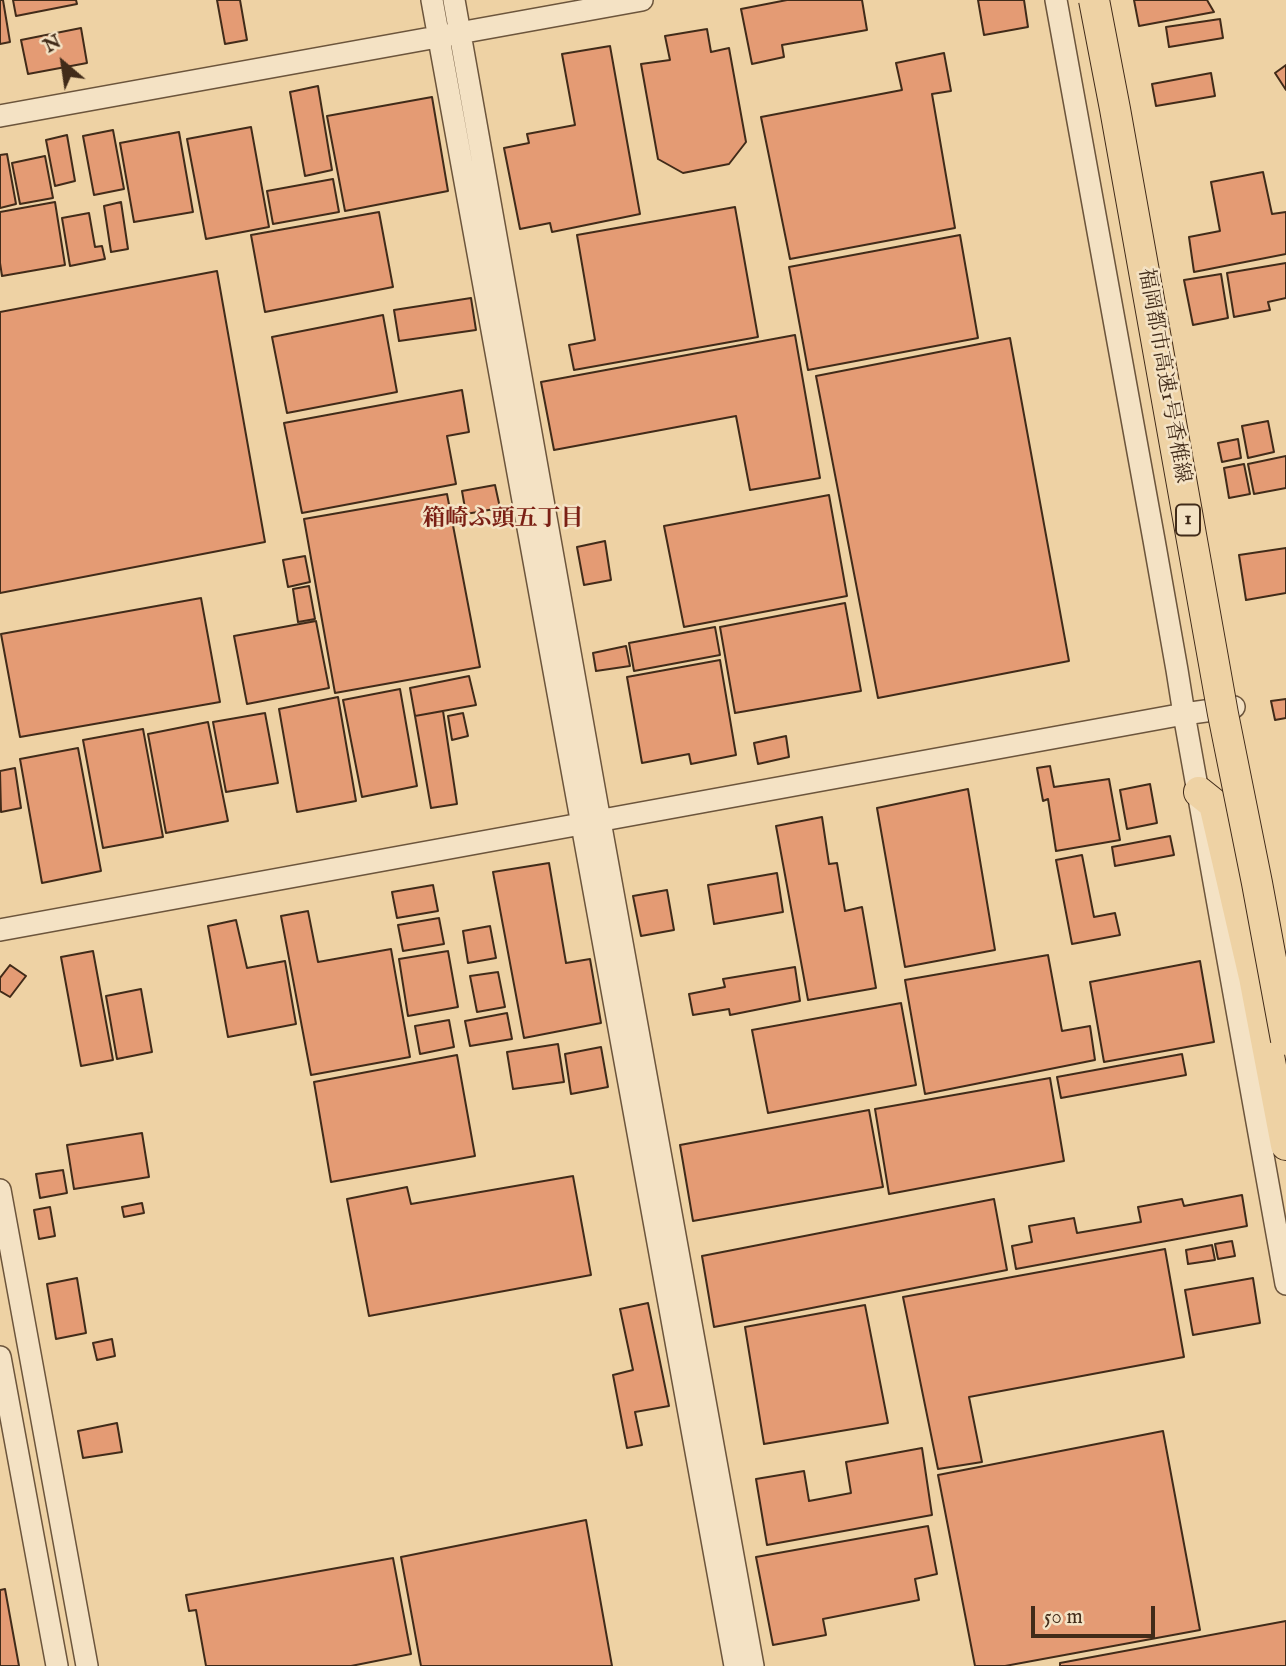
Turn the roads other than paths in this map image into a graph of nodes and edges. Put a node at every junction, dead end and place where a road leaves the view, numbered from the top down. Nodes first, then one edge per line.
1 (432, 0) edge
2 (454, 0) edge
3 (642, 0) edge
4 (1056, 0) edge
5 (1094, 0) edge
6 (1102, 0) edge
7 (460, 34) junction
8 (438, 37) junction
9 (0, 116) edge
10 (1236, 707) junction
11 (1184, 714) junction
12 (1199, 792) junction
13 (591, 822) junction
14 (0, 929) edge
15 (1286, 1002) edge
16 (1286, 1040) edge
17 (1286, 1145) edge
18 (0, 1190) edge
19 (1286, 1284) edge
20 (0, 1357) edge
21 (57, 1666) edge
22 (87, 1666) edge
23 (735, 1666) edge
24 (753, 1666) edge

1 - 8 street
2 - 7 street
3 - 7 street
4 - 11 street
5 - 16 highway, 福岡都市高速1号香椎線 / 1, bridge
6 - 10 street
6 - 15 highway, 福岡都市高速1号香椎線 / 1
7 - 8 street
7 - 13 street
8 - 9 street
8 - 13 street
10 - 11 street
10 - 15 street
11 - 12 street
11 - 13 street
12 - 17 highway
12 - 19 street
13 - 14 street
13 - 23 street
13 - 24 street
18 - 22 street
20 - 21 street

